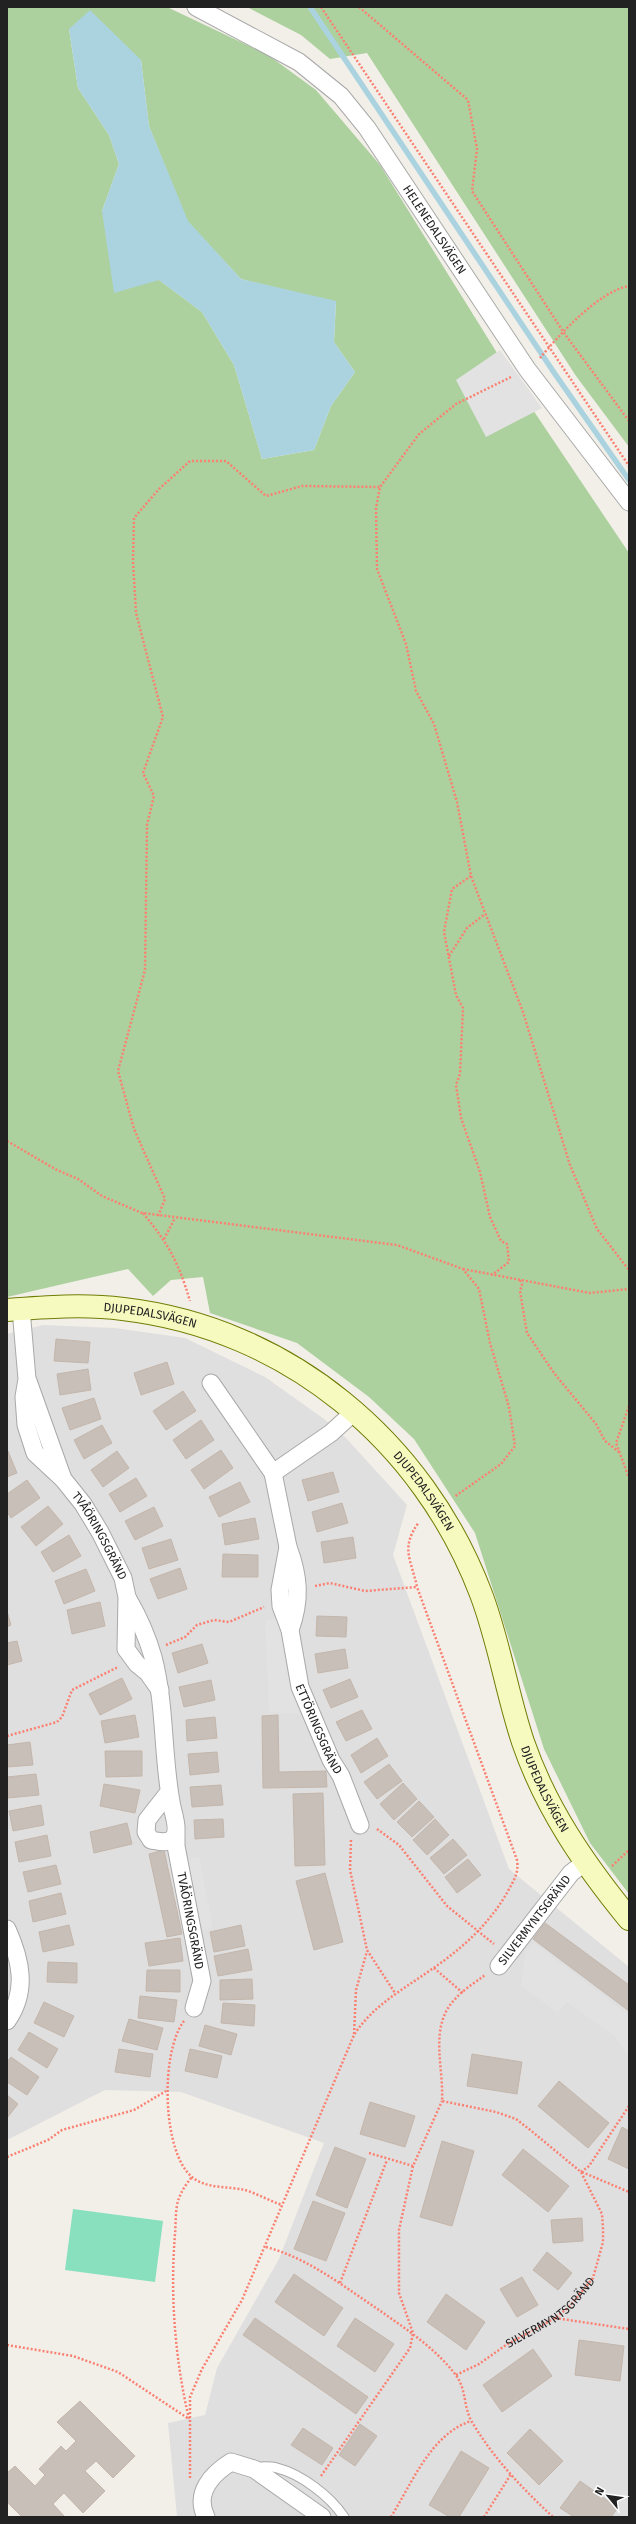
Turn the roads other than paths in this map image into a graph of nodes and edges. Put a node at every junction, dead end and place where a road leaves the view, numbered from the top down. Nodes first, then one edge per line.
1 (196, 7) edge
2 (629, 502) edge
3 (14, 1310) edge
4 (211, 1383) dead end
5 (354, 1412) junction
6 (273, 1473) junction
7 (288, 1547) junction
8 (127, 1597) junction
9 (290, 1630) junction
10 (160, 1690) junction
11 (169, 1792) junction
12 (360, 1825) road end
13 (176, 1832) junction
14 (584, 1863) junction
15 (629, 1919) edge
16 (7, 1929) edge
17 (503, 1960) road end
18 (14, 1985) edge
19 (194, 2008) road end
20 (7, 2021) edge
21 (244, 2466) junction
22 (206, 2517) edge
23 (322, 2517) edge
24 (344, 2517) edge

1 - 2 street, HELENEDALSVÄGEN
3 - 5 street, DJUPEDALSVÄGEN
3 - 8 street, TVÅÖRINGSGRÄND
4 - 6 street
5 - 6 street
5 - 14 street, DJUPEDALSVÄGEN
6 - 7 street, ETTÖRINGSGRÄND
7 - 9 street, ETTÖRINGSGRÄND
7 - 9 street, ETTÖRINGSGRÄND
8 - 10 street, TVÅÖRINGSGRÄND
8 - 10 street, TVÅÖRINGSGRÄND
9 - 12 street, ETTÖRINGSGRÄND
10 - 11 street, TVÅÖRINGSGRÄND
11 - 13 street, TVÅÖRINGSGRÄND
11 - 13 street
13 - 19 street, TVÅÖRINGSGRÄND
14 - 15 street, DJUPEDALSVÄGEN
14 - 17 street, SILVERMYNTSGRÄND
16 - 18 street
18 - 20 street
21 - 22 street
21 - 23 street
21 - 24 lane

